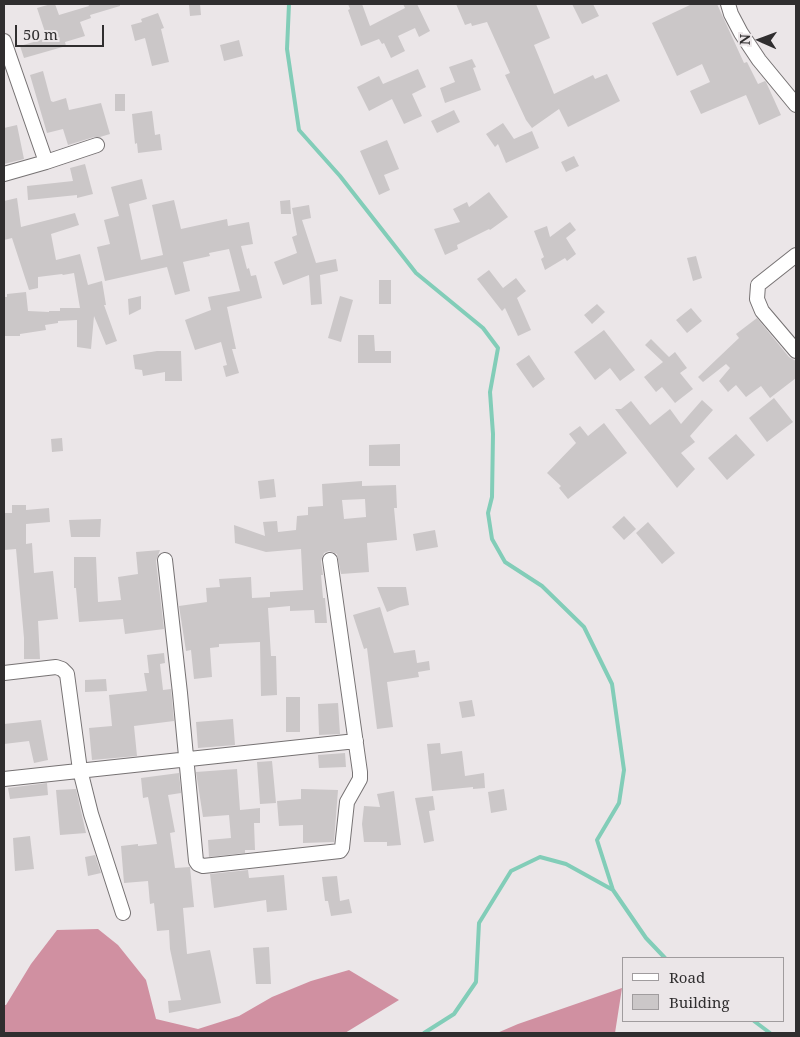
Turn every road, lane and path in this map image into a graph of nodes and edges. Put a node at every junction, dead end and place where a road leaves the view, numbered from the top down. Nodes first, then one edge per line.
1 (728, 4) edge
2 (4, 41) edge
3 (796, 105) edge
4 (97, 145) dead end
5 (46, 162) junction
6 (4, 174) edge
7 (796, 255) edge
8 (796, 351) edge
9 (165, 560) dead end
10 (330, 560) dead end
11 (4, 673) edge
12 (356, 741) junction
13 (186, 758) junction
14 (80, 770) junction
15 (4, 779) edge
16 (123, 913) dead end

1 - 3 street
2 - 5 street
4 - 5 street
5 - 6 street
7 - 8 street
9 - 13 street
10 - 12 street
11 - 14 street
12 - 13 street
12 - 13 street
13 - 14 street
14 - 15 street
14 - 16 street

